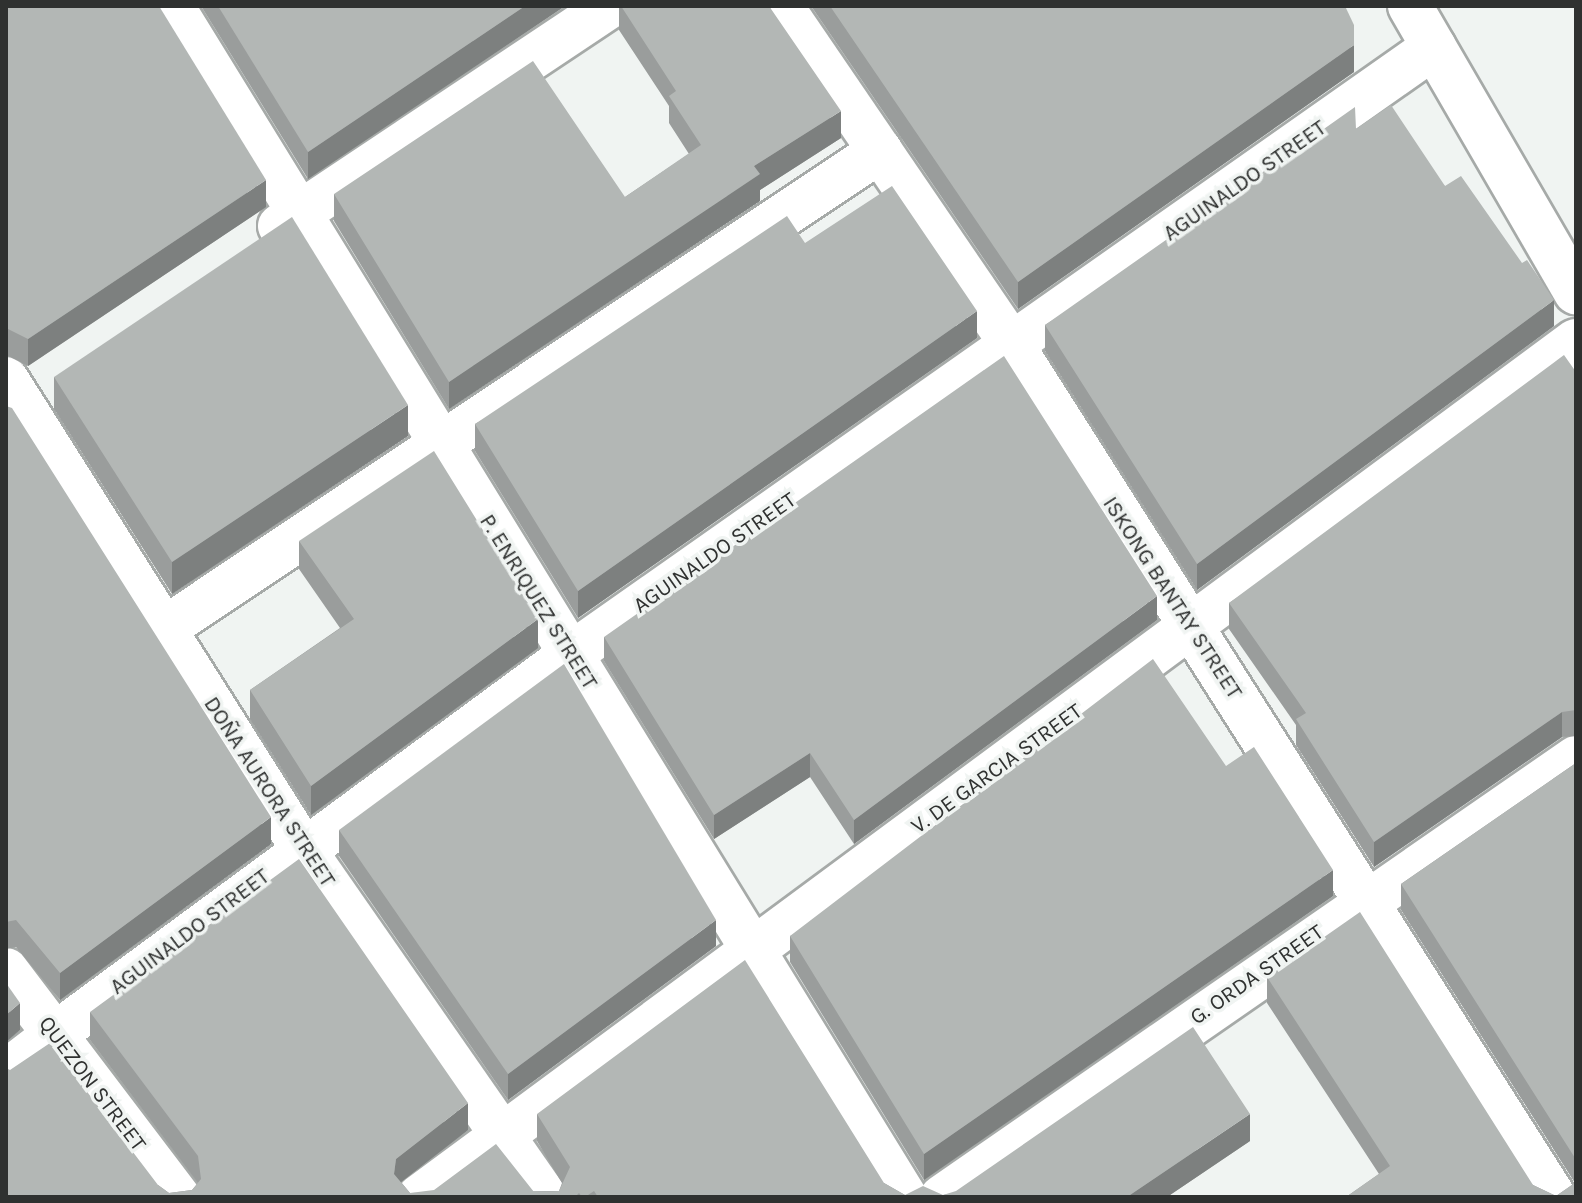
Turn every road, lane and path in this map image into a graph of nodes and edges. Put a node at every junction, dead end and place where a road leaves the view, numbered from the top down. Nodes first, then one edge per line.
1 (172, 6) edge
2 (610, 6) edge
3 (781, 6) edge
4 (1410, 6) edge
5 (1434, 47) junction
6 (880, 151) junction
7 (303, 211) junction
8 (239, 254) edge
9 (1576, 292) edge
10 (1576, 341) edge
11 (1012, 345) junction
12 (59, 375) edge
13 (11, 397) edge
14 (439, 445) junction
15 (164, 629) junction
16 (1190, 630) junction
17 (571, 654) junction
18 (1576, 758) edge
19 (302, 847) junction
20 (1368, 897) junction
21 (750, 947) junction
22 (6, 970) edge
23 (54, 1035) junction
24 (6, 1072) edge
25 (503, 1135) junction
26 (178, 1197) edge
27 (419, 1197) edge
28 (545, 1197) edge
29 (905, 1197) edge
30 (942, 1197) edge
31 (1554, 1197) edge

1 - 7 street, P. ENRIQUEZ STREET
2 - 7 street
3 - 6 street, ISKONG BANTAY STREET
4 - 5 street
5 - 9 street
5 - 11 street, AGUINALDO STREET
6 - 11 street, ISKONG BANTAY STREET
6 - 14 street
7 - 8 street
7 - 14 street, P. ENRIQUEZ STREET
10 - 16 street, V. DE GARCIA STREET
11 - 16 street, ISKONG BANTAY STREET
11 - 17 street, AGUINALDO STREET
12 - 13 street
13 - 15 street, DOÑA AURORA STREET
14 - 15 street
14 - 17 street, P. ENRIQUEZ STREET
15 - 19 street, DOÑA AURORA STREET
16 - 20 street, ISKONG BANTAY STREET
16 - 21 street, V. DE GARCIA STREET
17 - 19 street, AGUINALDO STREET
17 - 21 street, P. ENRIQUEZ STREET
18 - 20 street, G. ORDA STREET
19 - 23 street, AGUINALDO STREET
19 - 25 street, DOÑA AURORA STREET
20 - 30 street, G. ORDA STREET
20 - 31 street, ISKONG BANTAY STREET
21 - 25 street, V. DE GARCIA STREET
21 - 29 street, P. ENRIQUEZ STREET
22 - 23 street, QUEZON STREET
23 - 24 street, AGUINALDO STREET
23 - 26 street, QUEZON STREET
25 - 27 street, V. DE GARCIA STREET
25 - 28 street, DOÑA AURORA STREET

